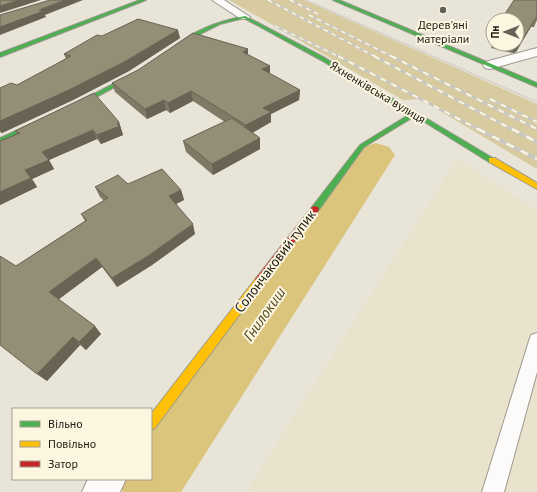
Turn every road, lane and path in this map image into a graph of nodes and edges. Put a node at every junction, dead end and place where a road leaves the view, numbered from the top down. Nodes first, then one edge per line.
1 (144, 0) edge
2 (217, 0) edge
3 (335, 0) edge
4 (245, 17) junction
5 (537, 52) edge
6 (168, 54) edge
7 (0, 55) edge
8 (490, 65) junction
9 (148, 67) edge
10 (537, 84) edge
11 (414, 114) junction
12 (0, 140) edge
13 (537, 186) edge
14 (537, 341) edge
15 (152, 423) edge
16 (108, 480) edge
17 (99, 492) edge
18 (493, 492) edge

1 - 7 main road
2 - 4 street, Яхненківська вулиця
3 - 8 main road
4 - 6 main road
4 - 11 main road, Яхненківська вулиця
5 - 8 street
8 - 10 main road
9 - 12 main road
11 - 13 main road, Яхненківська вулиця
11 - 15 main road, Солончаковий тупик
14 - 18 lane
16 - 17 street

